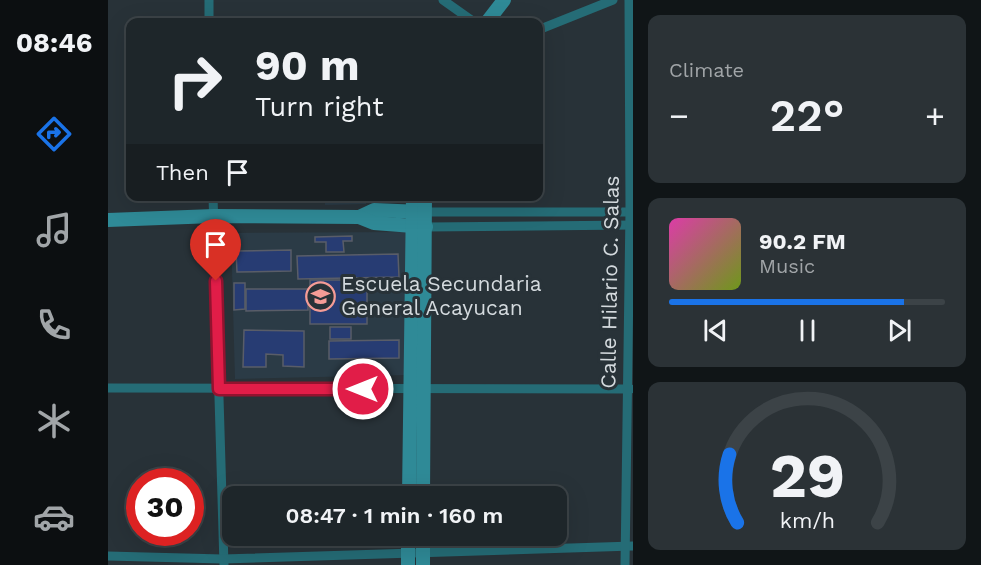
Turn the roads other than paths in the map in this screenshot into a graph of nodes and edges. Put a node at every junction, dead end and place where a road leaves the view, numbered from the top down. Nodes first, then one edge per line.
1 (209, 0) edge
2 (443, 0) edge
3 (504, 0) edge
4 (614, 0) edge
5 (629, 0) edge
6 (209, 18) edge
7 (477, 18) edge
8 (488, 18) edge
9 (543, 28) edge
10 (213, 201) edge
11 (414, 201) edge
12 (424, 201) edge
13 (631, 211) edge
14 (214, 216) junction
15 (419, 219) junction
16 (108, 220) edge
17 (631, 226) edge
18 (108, 388) edge
19 (219, 389) junction
20 (418, 389) junction
21 (630, 389) edge
22 (410, 486) edge
23 (423, 486) edge
24 (629, 546) edge
25 (108, 556) edge
26 (408, 558) edge
27 (423, 559) edge
28 (224, 562) edge
29 (625, 565) edge

1 - 6 street
2 - 7 street
3 - 8 street
4 - 9 street
5 - 13 street, Calle Hilario C. Salas
10 - 14 street
11 - 15 street
12 - 15 street
13 - 15 street
13 - 17 street, Calle Hilario C. Salas
14 - 15 street
14 - 16 street
14 - 19 street
15 - 17 street
15 - 20 street
17 - 21 street, Calle Hilario C. Salas
18 - 19 street
19 - 20 street
19 - 28 street
20 - 21 street
20 - 22 street
20 - 23 street
21 - 24 street, Calle Hilario C. Salas
24 - 27 street
24 - 29 street, Calle Hilario C. Salas
25 - 28 street
26 - 27 street
26 - 28 street

